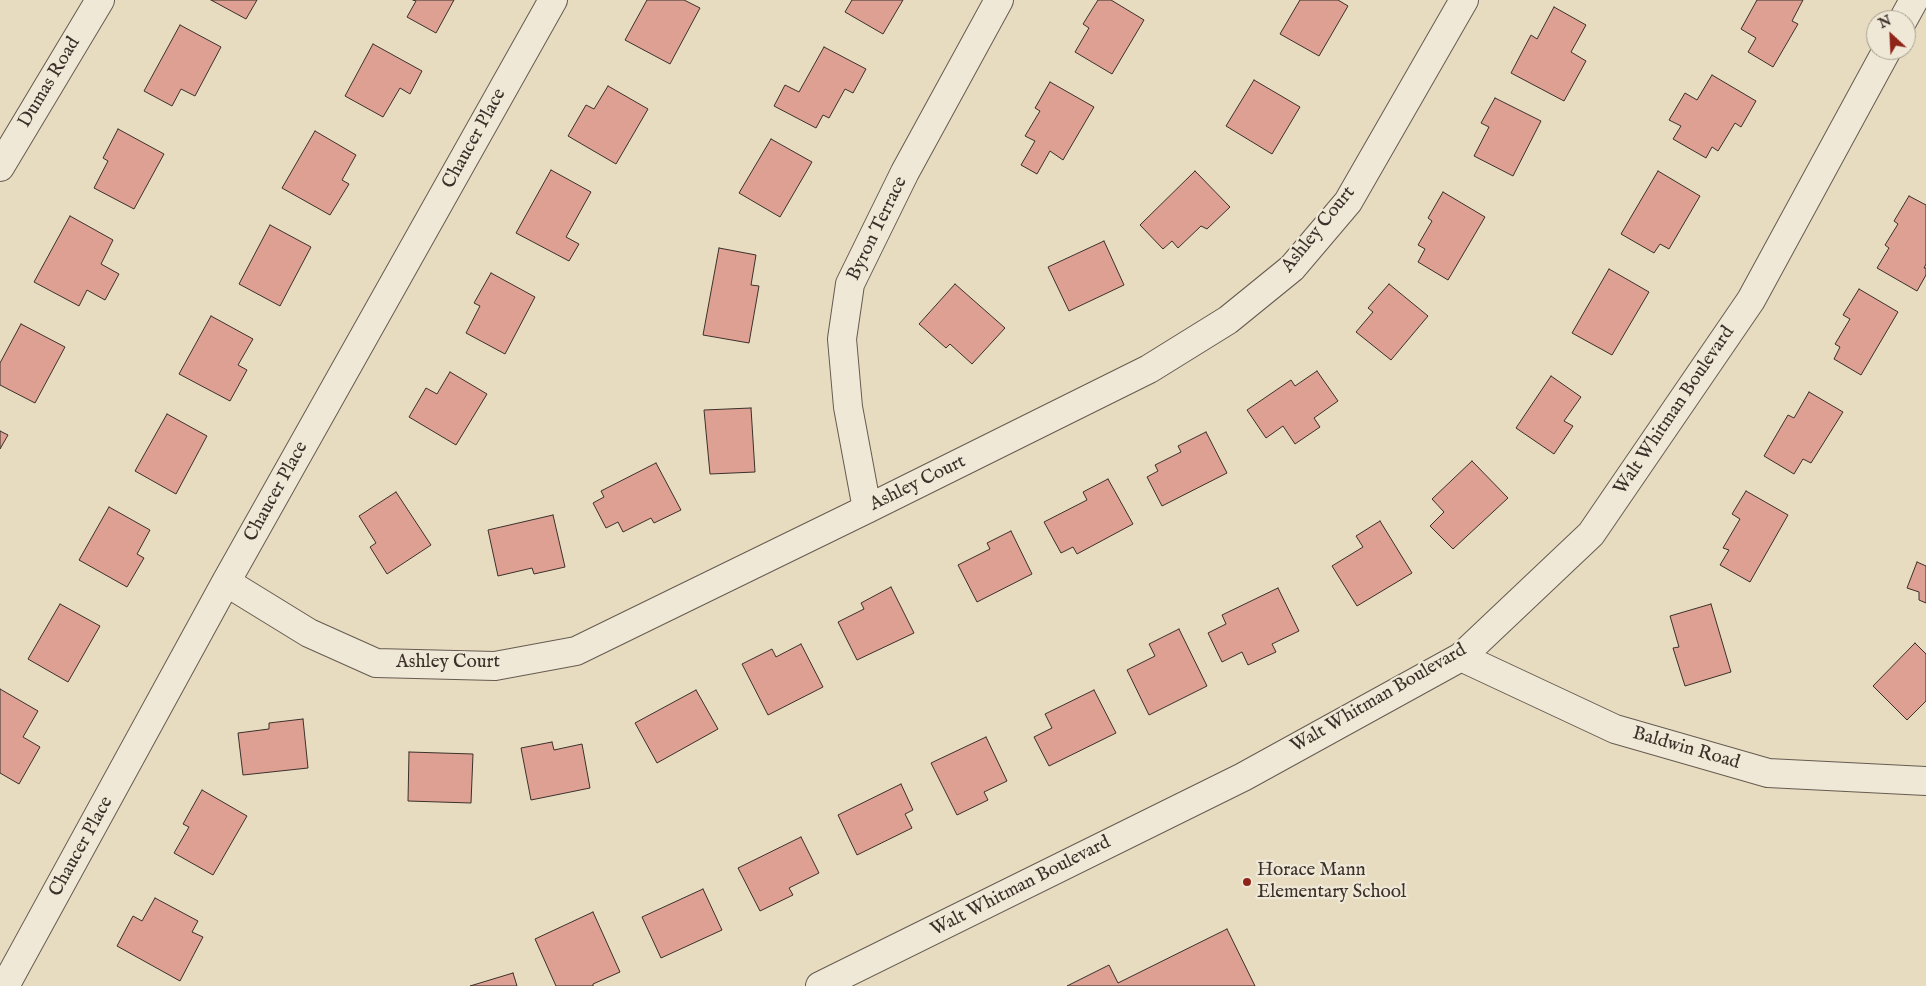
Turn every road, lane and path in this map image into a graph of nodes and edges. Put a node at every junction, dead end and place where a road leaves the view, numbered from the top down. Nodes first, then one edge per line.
1 (100, 0) edge
2 (552, 0) edge
3 (999, 0) edge
4 (1464, 0) edge
5 (1882, 60) edge
6 (0, 166) edge
7 (867, 509) junction
8 (226, 582) junction
9 (1461, 657) junction
10 (1926, 781) edge
11 (5, 986) edge
12 (820, 986) edge

1 - 6 street, Dumas Road
2 - 8 street, Chaucer Place
3 - 7 street, Byron Terrace
4 - 7 street, Ashley Court
5 - 9 street, Walt Whitman Boulevard
7 - 8 street, Ashley Court
8 - 11 street, Chaucer Place
9 - 10 street, Baldwin Road
9 - 12 street, Walt Whitman Boulevard

